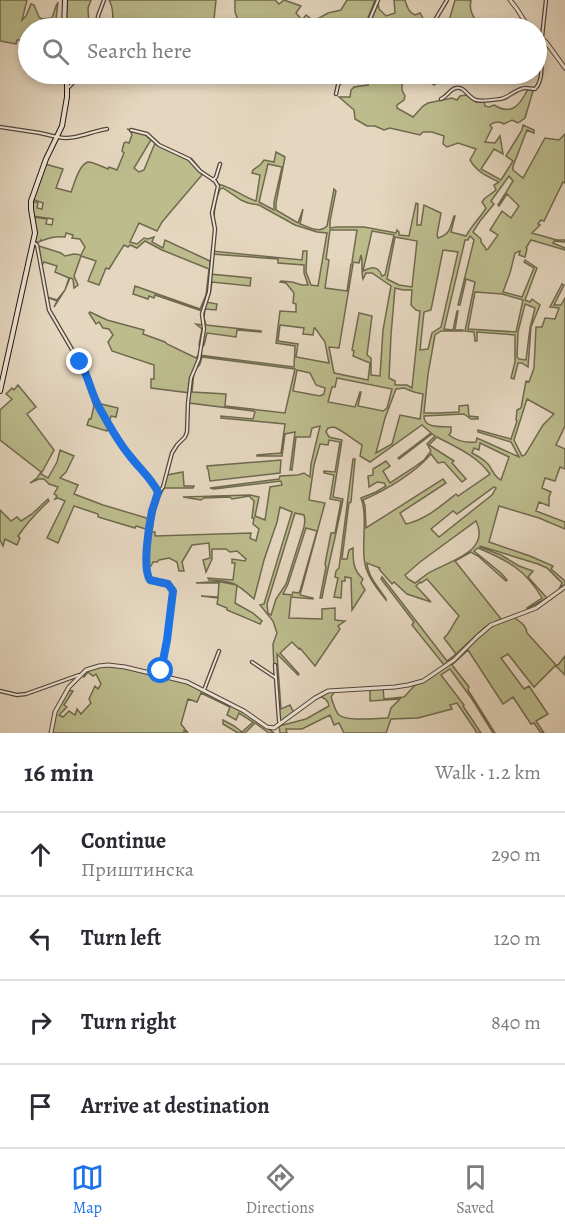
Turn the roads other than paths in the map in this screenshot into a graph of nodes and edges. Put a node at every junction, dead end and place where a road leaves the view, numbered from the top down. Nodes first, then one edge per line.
1 (65, 0) edge
2 (104, 0) edge
3 (378, 0) edge
4 (447, 0) edge
5 (510, 0) edge
6 (546, 0) edge
7 (64, 18) edge
8 (98, 18) edge
9 (370, 18) edge
10 (436, 18) edge
11 (523, 18) edge
12 (544, 18) edge
13 (547, 44) edge
14 (565, 68) edge
15 (68, 84) edge
16 (72, 84) edge
17 (339, 84) edge
18 (539, 84) edge
19 (68, 88) junction
20 (336, 94) dead end
21 (441, 99) dead end
22 (0, 127) edge
23 (107, 129) dead end
24 (131, 130) dead end
25 (58, 137) junction
26 (220, 164) dead end
27 (213, 180) junction
28 (33, 242) junction
29 (0, 391) edge
30 (158, 494) junction
31 (565, 587) edge
32 (219, 651) dead end
33 (252, 662) dead end
34 (275, 665) dead end
35 (79, 675) junction
36 (159, 676) junction
37 (276, 678) junction
38 (204, 690) junction
39 (0, 692) edge
40 (280, 724) junction
41 (51, 733) edge

1 - 7 main road
2 - 8 street
3 - 9 street
4 - 10 street
5 - 11 street
6 - 12 street
13 - 14 street
15 - 19 main road
16 - 19 street
17 - 20 street
18 - 21 street
19 - 25 main road
22 - 25 street
23 - 25 street
24 - 27 street
25 - 28 main road
26 - 27 street
27 - 30 street
28 - 29 main road
28 - 30 street
30 - 36 street
31 - 40 street
32 - 38 street
33 - 37 street
34 - 37 street
35 - 36 street
35 - 39 street
35 - 41 street
36 - 38 street
37 - 40 street
38 - 40 street

